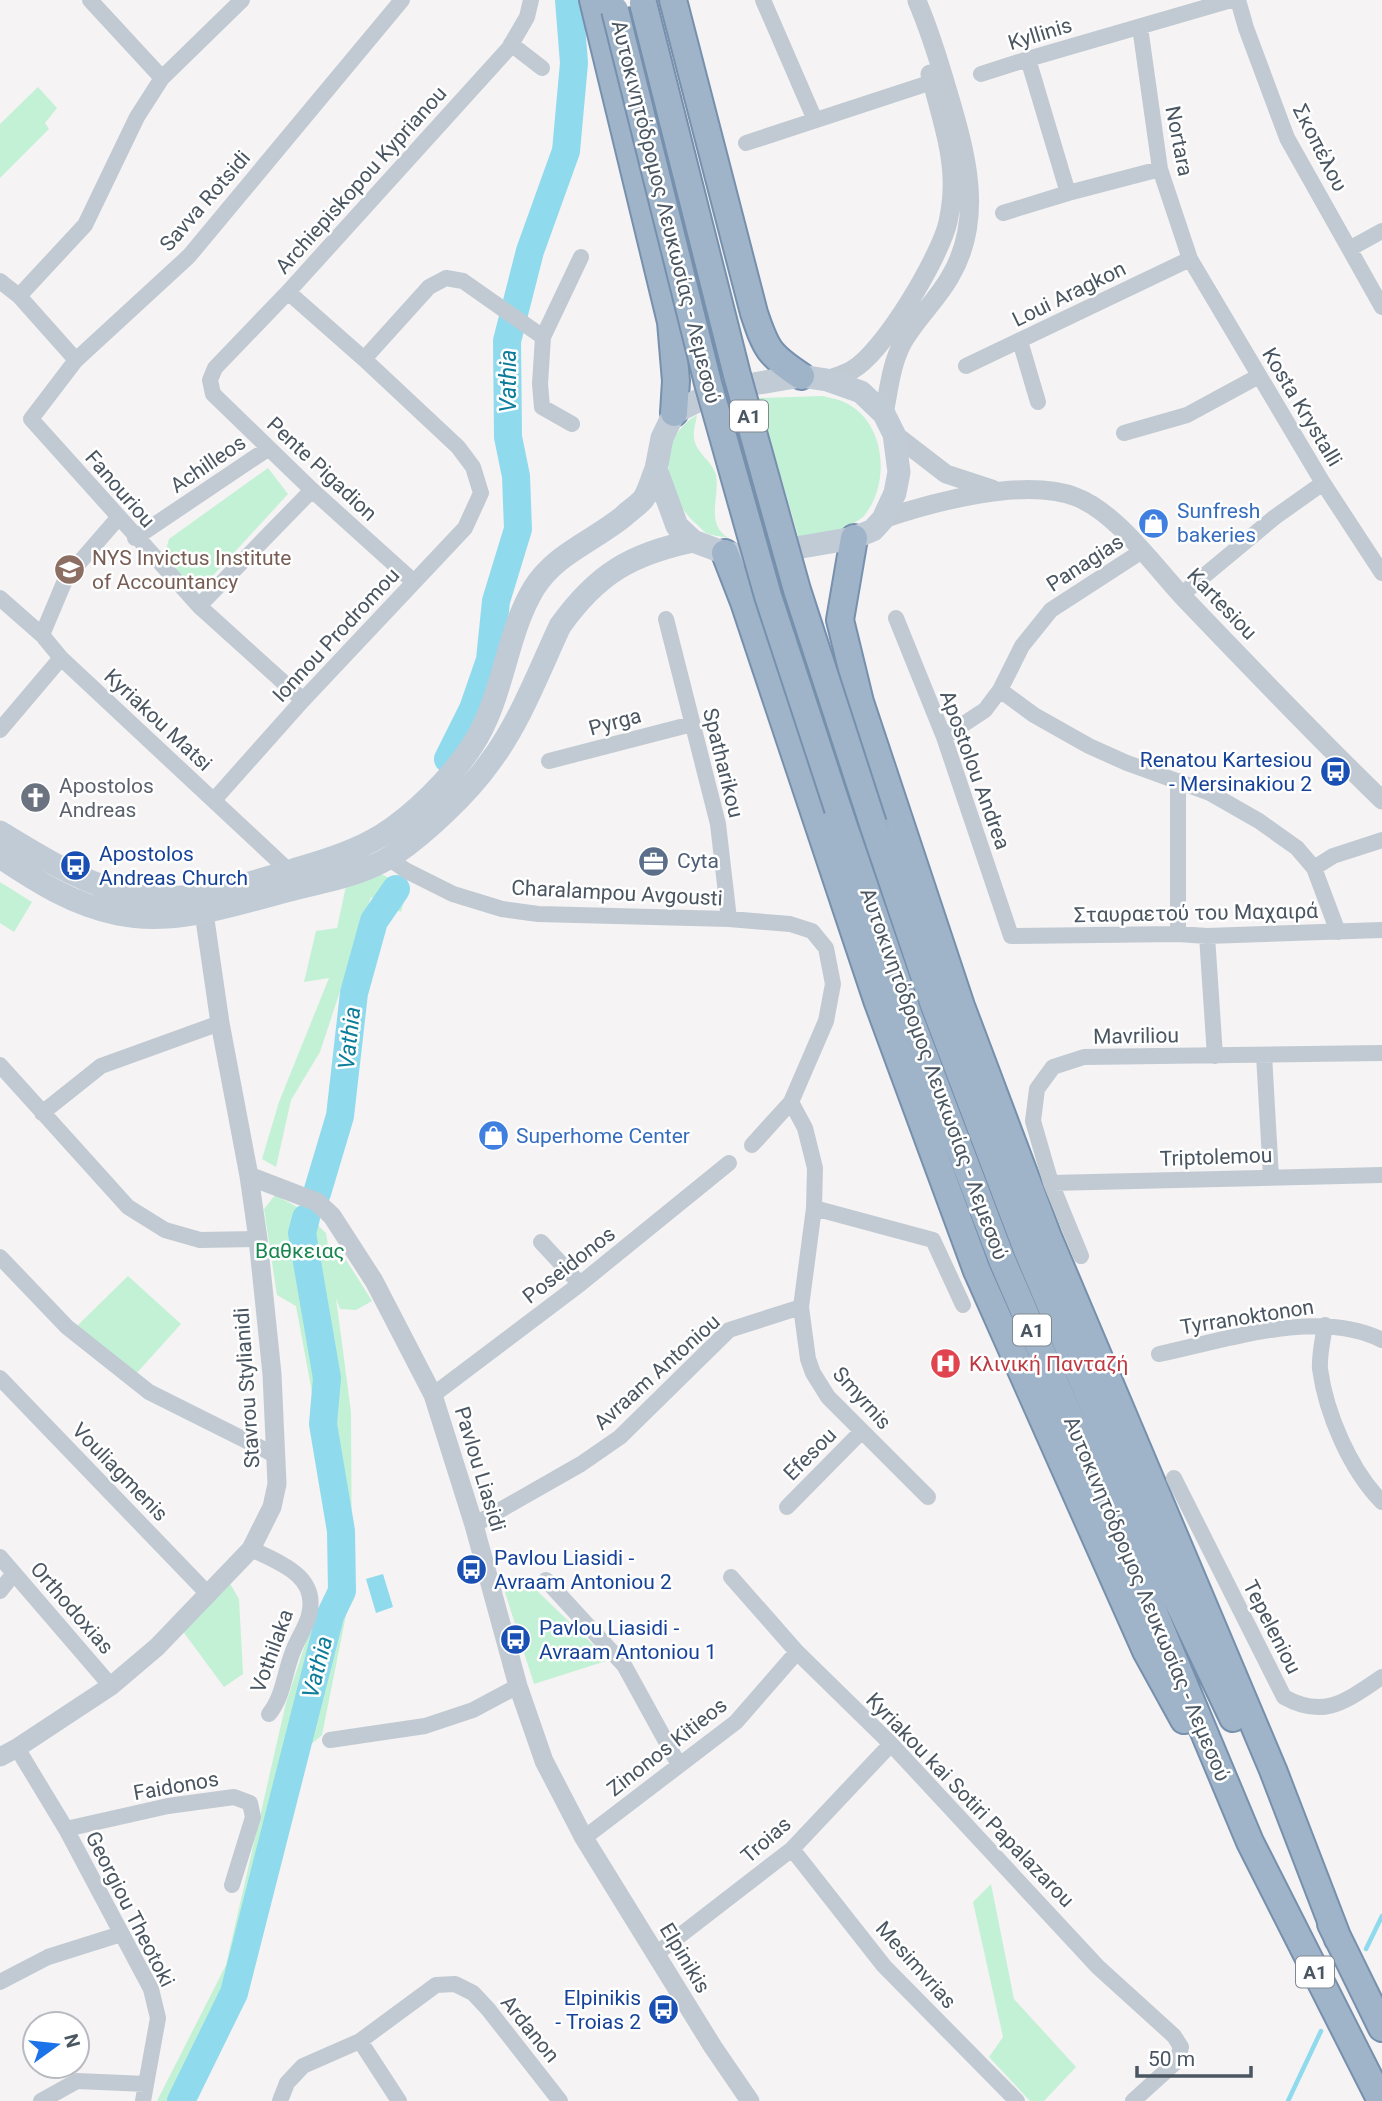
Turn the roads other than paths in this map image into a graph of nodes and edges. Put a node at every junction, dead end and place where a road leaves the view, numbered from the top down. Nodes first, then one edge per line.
1 (90, 0) edge
2 (242, 0) edge
3 (402, 0) edge
4 (531, 0) edge
5 (673, 0) edge
6 (764, 0) edge
7 (1231, 0) edge
8 (1238, 0) edge
9 (642, 1) edge
10 (916, 1) edge
11 (607, 3) edge
12 (1140, 27) junction
13 (511, 44) junction
14 (1028, 59) junction
15 (542, 68) dead end
16 (981, 74) dead end
17 (162, 78) junction
18 (932, 82) junction
19 (815, 120) junction
20 (746, 143) dead end
21 (1160, 169) junction
22 (1068, 193) junction
23 (1003, 213) dead end
24 (1382, 231) edge
25 (1351, 248) junction
26 (581, 257) dead end
27 (1190, 259) junction
28 (0, 281) edge
29 (288, 292) junction
30 (19, 296) junction
31 (1382, 307) edge
32 (543, 337) junction
33 (1020, 341) junction
34 (76, 359) junction
35 (364, 359) junction
36 (966, 366) dead end
37 (1259, 376) junction
38 (814, 378) junction
39 (210, 380) joint
40 (1038, 401) dead end
41 (674, 414) junction
42 (31, 419) joint
43 (572, 424) dead end
44 (889, 424) junction
45 (1124, 433) dead end
46 (269, 448) junction
47 (656, 469) junction
48 (1323, 483) junction
49 (312, 490) junction
50 (1003, 491) junction
51 (118, 517) junction
52 (883, 519) junction
53 (135, 538) junction
54 (854, 538) junction
55 (693, 541) junction
56 (1142, 551) junction
57 (725, 553) junction
58 (1382, 573) edge
59 (414, 582) junction
60 (1181, 595) junction
61 (0, 598) edge
62 (199, 606) junction
63 (896, 618) dead end
64 (666, 619) dead end
65 (42, 635) junction
66 (61, 658) junction
67 (1000, 690) junction
68 (303, 700) junction
69 (692, 724) junction
70 (0, 730) edge
71 (944, 737) junction
72 (549, 761) dead end
73 (1178, 781) junction
74 (214, 800) junction
75 (1382, 800) edge
76 (0, 832) edge
77 (1382, 840) edge
78 (0, 857) edge
79 (388, 858) junction
80 (1314, 868) junction
81 (289, 871) junction
82 (203, 903) junction
83 (729, 919) junction
84 (1382, 930) edge
85 (1338, 932) junction
86 (1178, 934) junction
87 (1011, 936) joint
88 (1207, 936) junction
89 (220, 1023) junction
90 (1382, 1053) edge
91 (1264, 1055) junction
92 (1215, 1056) junction
93 (0, 1065) edge
94 (791, 1102) junction
95 (41, 1114) junction
96 (752, 1145) dead end
97 (729, 1163) dead end
98 (1382, 1175) edge
99 (249, 1176) junction
100 (1271, 1177) junction
101 (1051, 1183) junction
102 (814, 1208) junction
103 (258, 1239) junction
104 (541, 1242) dead end
105 (1081, 1256) dead end
106 (0, 1257) edge
107 (580, 1284) junction
108 (963, 1306) dead end
109 (801, 1307) junction
110 (1325, 1325) junction
111 (1382, 1340) edge
112 (1159, 1354) dead end
113 (0, 1378) edge
114 (433, 1395) junction
115 (862, 1431) junction
116 (275, 1455) junction
117 (1174, 1478) dead end
118 (928, 1497) dead end
119 (1382, 1502) edge
120 (787, 1507) dead end
121 (474, 1525) junction
122 (251, 1549) junction
123 (0, 1557) edge
124 (15, 1573) junction
125 (731, 1577) dead end
126 (546, 1580) dead end
127 (0, 1591) edge
128 (209, 1595) junction
129 (797, 1651) junction
130 (1382, 1677) edge
131 (111, 1686) junction
132 (519, 1686) junction
133 (269, 1714) dead end
134 (330, 1740) dead end
135 (891, 1744) junction
136 (8, 1753) edge
137 (679, 1765) junction
138 (66, 1829) junction
139 (584, 1838) junction
140 (1250, 1842) junction
141 (792, 1849) junction
142 (232, 1885) dead end
143 (121, 1934) junction
144 (1338, 1939) junction
145 (656, 1954) junction
146 (0, 1982) edge
147 (1382, 2028) edge
148 (360, 2041) junction
149 (146, 2084) junction
150 (41, 2101) edge
151 (143, 2101) edge
152 (280, 2101) edge
153 (399, 2101) edge
154 (560, 2101) edge
155 (750, 2101) edge
156 (1017, 2101) edge
157 (1133, 2101) edge
158 (1381, 2101) edge

1 - 17 street
2 - 17 street
3 - 34 street, Savva Rotsidi
4 - 13 street, Archiepiskopou Kyprianou
5 - 38 highway
6 - 19 street
7 - 12 street, Kyllinis
8 - 25 street, Σκοπέλου
9 - 144 highway, Αυτοκινητόδρομος Λευκωσίας - Λεμεσού / A1, bridge
10 - 18 street
10 - 44 street
11 - 41 highway
11 - 140 highway, Αυτοκινητόδρομος Λευκωσίας - Λεμεσού / A1, bridge
12 - 14 street, Kyllinis
12 - 21 street, Nortara
13 - 15 street
13 - 29 street, Archiepiskopou Kyprianou
14 - 16 street, Kyllinis
14 - 22 street
17 - 30 street
18 - 19 street
18 - 38 street
19 - 20 street
21 - 22 street
21 - 27 street, Nortara
22 - 23 street
24 - 25 street
25 - 31 street, Σκοπέλου
26 - 32 street
27 - 33 street, Loui Aragkon
27 - 37 street, Kosta Krystalli
28 - 30 street
29 - 35 street
29 - 39 street, Archiepiskopou Kyprianou
30 - 34 street
32 - 35 street
32 - 43 street
33 - 36 street, Loui Aragkon
33 - 40 street
34 - 42 street, Savva Rotsidi
35 - 59 street, Ionnou Prodromou
37 - 45 street
37 - 48 street, Kosta Krystalli
38 - 41 main road
38 - 44 main road
39 - 46 street, Pente Pigadion
41 - 47 main road
42 - 51 street, Fanouriou
44 - 50 street, Kartesiou
44 - 52 main road
46 - 49 street, Pente Pigadion
46 - 53 street, Achilleos
47 - 55 main road
47 - 81 main road
48 - 58 street, Kosta Krystalli
48 - 60 street
49 - 59 street, Pente Pigadion
49 - 62 street
50 - 52 street, Kartesiou
50 - 56 street, Kartesiou
51 - 53 street, Fanouriou
51 - 65 street
52 - 54 main road
53 - 62 street, Fanouriou
54 - 57 main road
54 - 144 highway
55 - 57 main road
55 - 79 main road
56 - 60 street, Kartesiou
56 - 67 street, Panagias
57 - 140 highway
59 - 68 street, Ionnou Prodromou
60 - 75 street, Kartesiou
61 - 65 street, Kyriakou Matsi
62 - 68 street, Fanouriou
63 - 71 street, Apostolou Andrea
64 - 69 street, Spatharikou
65 - 66 street, Kyriakou Matsi
66 - 70 street
66 - 74 street, Kyriakou Matsi
67 - 71 street, Panagias
67 - 73 street
68 - 74 street, Ionnou Prodromou
69 - 72 street, Pyrga
69 - 83 street, Spatharikou
71 - 87 street, Apostolou Andrea
73 - 80 street
73 - 86 street
74 - 81 street, Kyriakou Matsi
76 - 82 main road
77 - 80 street
78 - 82 main road
79 - 82 main road
79 - 83 street, Charalampou Avgousti
80 - 85 street
81 - 82 main road
82 - 89 street, Stavrou Stylianidi
83 - 94 street, Charalampou Avgousti
84 - 85 street, Σταυραετού του Μαχαιρά
85 - 88 street, Σταυραετού του Μαχαιρά
86 - 87 street, Σταυραετού του Μαχαιρά
86 - 88 street, Σταυραετού του Μαχαιρά
88 - 92 street
89 - 95 street
89 - 99 street, Stavrou Stylianidi
90 - 91 street, Mavriliou
91 - 92 street, Mavriliou
91 - 100 street
92 - 101 street, Mavriliou
93 - 95 street
94 - 96 street
94 - 102 street, Smyrnis
95 - 103 street
97 - 107 street, Poseidonos
98 - 100 street, Triptolemou
99 - 103 street, Stavrou Stylianidi
99 - 114 street, Pavlou Liasidi
100 - 101 street, Triptolemou
101 - 105 street, Mavriliou
102 - 108 street
102 - 109 street, Smyrnis
103 - 116 street, Stavrou Stylianidi
104 - 107 street
106 - 116 street
107 - 114 street, Poseidonos
109 - 115 street, Smyrnis
109 - 121 street, Avraam Antoniou
110 - 111 street, Tyrranoktonon
110 - 112 street, Tyrranoktonon
110 - 119 street
113 - 128 street, Vouliagmenis
114 - 121 street, Pavlou Liasidi
115 - 118 street, Smyrnis
115 - 120 street, Efesou
116 - 122 street, Stavrou Stylianidi
117 - 130 street, Tepeleniou
121 - 132 street, Pavlou Liasidi
122 - 128 street, Stavrou Stylianidi
122 - 133 street, Vothilaka
123 - 124 street, Orthodoxias
124 - 127 street
124 - 131 street, Orthodoxias
125 - 129 street, Kyriakou kai Sotiri Papalazarou
126 - 137 street
128 - 131 street, Stavrou Stylianidi
129 - 135 street, Kyriakou kai Sotiri Papalazarou
129 - 137 street, Zinonos Kitieos
131 - 136 street, Stavrou Stylianidi
132 - 134 street
132 - 139 street, Pavlou Liasidi
135 - 141 street, Troias
135 - 157 street, Kyriakou kai Sotiri Papalazarou
136 - 138 street, Georgiou Theotoki
137 - 139 street, Zinonos Kitieos
138 - 142 street, Faidonos
138 - 143 street, Georgiou Theotoki
139 - 145 street, Elpinikis
140 - 158 highway, Αυτοκινητόδρομος Λευκωσίας - Λεμεσού / A1
141 - 145 street, Troias
141 - 156 street, Mesimvrias
143 - 146 street
143 - 149 street, Georgiou Theotoki
144 - 147 highway, Αυτοκινητόδρομος Λευκωσίας - Λεμεσού / A1
145 - 155 street, Elpinikis
148 - 152 street
148 - 153 street
148 - 154 street, Ardanon
149 - 150 street
149 - 151 street, Georgiou Theotoki

